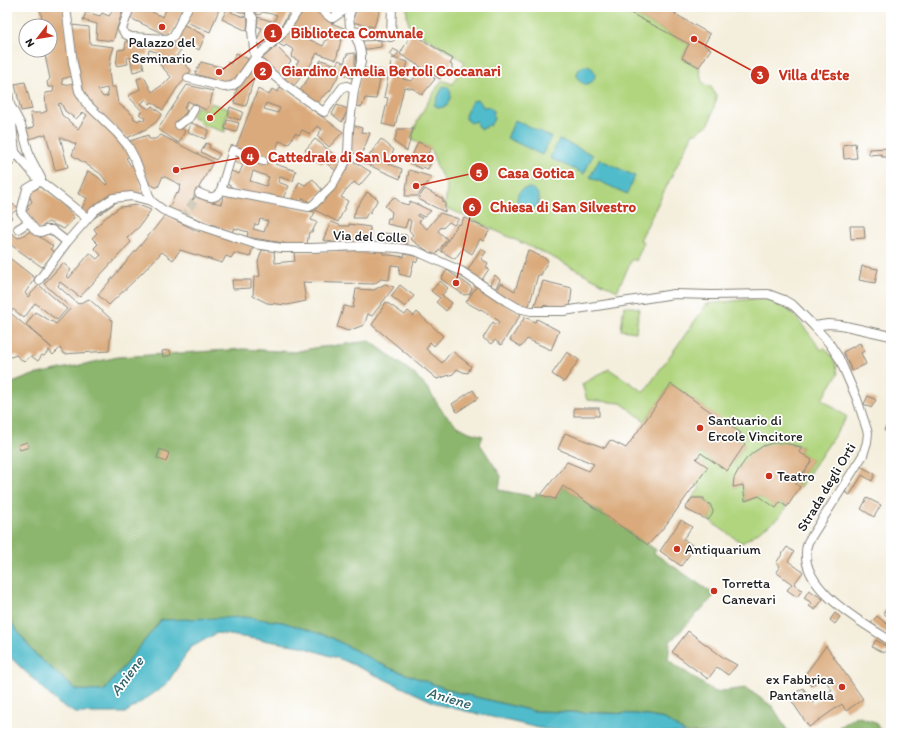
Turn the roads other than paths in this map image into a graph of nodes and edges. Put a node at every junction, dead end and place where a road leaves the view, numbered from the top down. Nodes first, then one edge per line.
1 (66, 7) edge
2 (130, 7) edge
3 (188, 7) edge
4 (251, 7) edge
5 (300, 7) edge
6 (318, 7) edge
7 (351, 7) edge
8 (392, 7) edge
9 (352, 30) junction
10 (254, 58) junction
11 (188, 78) dead end
12 (7, 86) edge
13 (354, 90) junction
14 (10, 104) junction
15 (194, 109) dead end
16 (179, 125) dead end
17 (16, 152) junction
18 (263, 161) dead end
19 (7, 166) edge
20 (42, 182) junction
21 (221, 190) junction
22 (199, 193) dead end
23 (152, 201) junction
24 (87, 218) junction
25 (29, 222) junction
26 (18, 229) dead end
27 (67, 242) junction
28 (39, 280) dead end
29 (653, 297) joint
30 (814, 326) junction
31 (891, 336) edge
32 (891, 641) edge

1 - 23 street
2 - 3 street
4 - 10 street
5 - 10 street
6 - 7 street
7 - 9 street
8 - 9 street
9 - 13 street
10 - 11 street
10 - 13 street
12 - 14 street
13 - 21 street
14 - 17 street
14 - 20 street
15 - 16 street
17 - 19 street
17 - 20 street
18 - 21 street
20 - 24 street
20 - 25 street
21 - 22 street
23 - 24 street
23 - 29 street, Via del Colle
24 - 27 street
25 - 26 street
25 - 27 street
27 - 28 street
29 - 30 street, Strada degli Orti
30 - 31 street
30 - 32 street, Strada degli Orti

